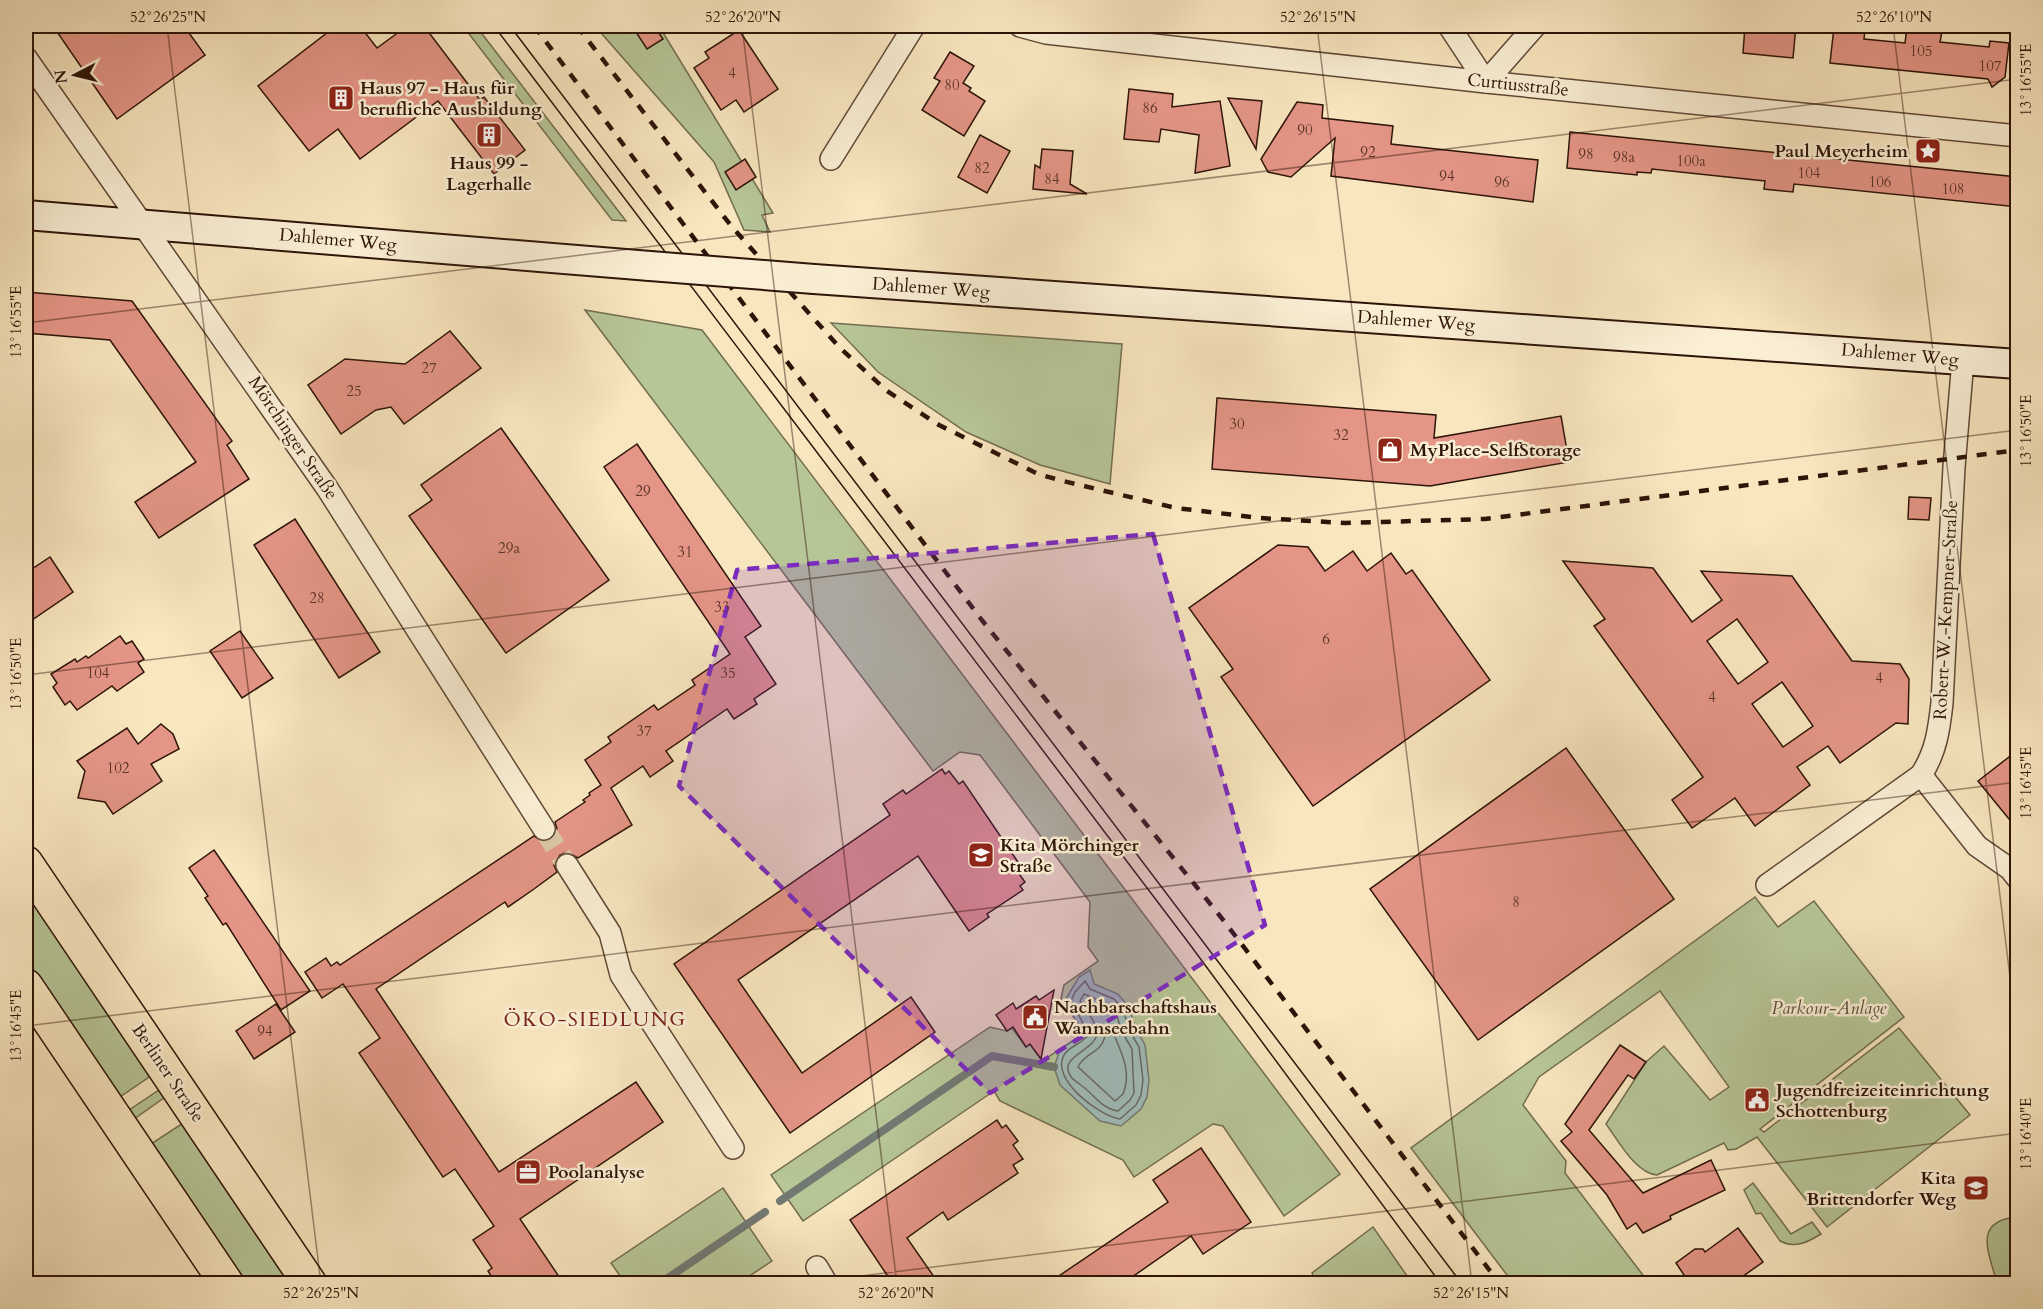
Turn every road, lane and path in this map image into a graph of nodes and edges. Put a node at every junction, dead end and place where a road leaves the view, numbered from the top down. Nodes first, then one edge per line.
1 (914, 26) edge
2 (1020, 26) edge
3 (1449, 26) edge
4 (1535, 26) edge
5 (26, 58) edge
6 (1486, 82) junction
7 (2018, 136) edge
8 (831, 159) dead end
9 (26, 215) edge
10 (141, 224) junction
11 (1963, 360) junction
12 (2018, 364) edge
13 (1921, 775) junction
14 (544, 829) tunnel mouth
15 (26, 863) edge
16 (567, 866) tunnel mouth
17 (2015, 870) edge
18 (1767, 885) dead end
19 (26, 986) edge
20 (733, 1148) dead end
21 (227, 1284) edge
22 (310, 1284) edge

1 - 8 street
2 - 6 street, Curtiusstraße
3 - 6 street
4 - 6 street
5 - 10 street, Mörchinger Straße
6 - 7 street, Curtiusstraße
9 - 10 main road, Dahlemer Weg
10 - 11 main road, Dahlemer Weg, bridge
10 - 14 street, Mörchinger Straße
11 - 12 main road, Dahlemer Weg
11 - 13 street, Robert-W.-Kempner-Straße
13 - 17 street
13 - 18 street, Robert-W.-Kempner-Straße
15 - 22 main road, Berliner Straße
16 - 20 street
19 - 21 main road

